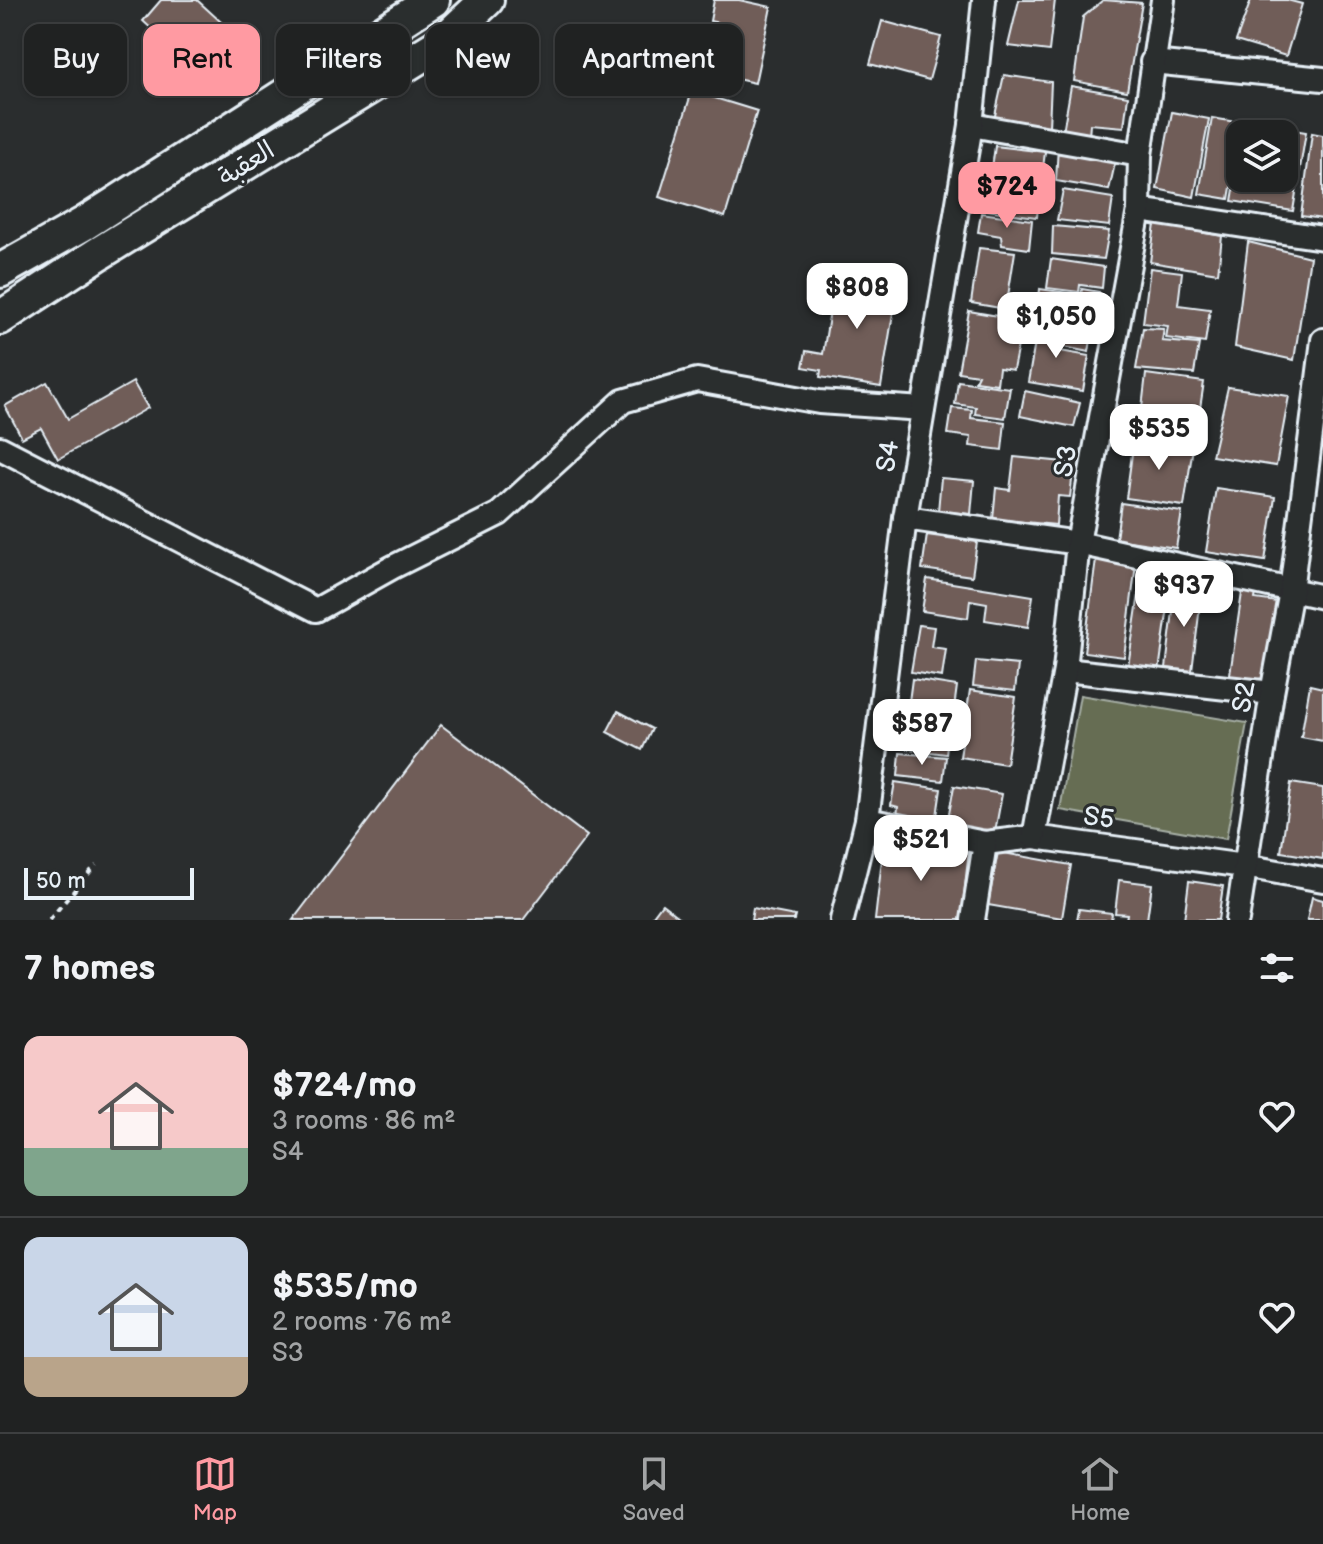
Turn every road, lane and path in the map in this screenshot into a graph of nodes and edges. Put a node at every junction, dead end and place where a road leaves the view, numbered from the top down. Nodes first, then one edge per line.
1 (433, 0) edge
2 (487, 0) edge
3 (984, 0) edge
4 (1163, 0) edge
5 (1152, 62) junction
6 (1323, 79) edge
7 (971, 125) junction
8 (1140, 155) junction
9 (1139, 210) junction
10 (85, 223) junction
11 (1323, 238) edge
12 (98, 254) junction
13 (0, 271) edge
14 (0, 318) edge
15 (1323, 340) edge
16 (923, 409) junction
17 (0, 448) edge
18 (905, 518) junction
19 (1078, 543) junction
20 (1291, 591) junction
21 (1323, 597) edge
22 (1065, 670) junction
23 (1272, 693) junction
24 (867, 820) junction
25 (1034, 837) junction
26 (985, 843) junction
27 (96, 865) dead end
28 (1244, 866) junction
29 (1323, 880) edge
30 (49, 920) edge
31 (842, 920) edge
32 (973, 920) edge
33 (1237, 920) edge

1 - 10 main road, العقبة
2 - 12 main road, العقبة
3 - 7 street, S4
4 - 5 street, S3
5 - 6 street
5 - 8 street, S3
7 - 8 street
7 - 16 street, S4
8 - 9 street, S3
9 - 11 street
9 - 19 street, S3
10 - 12 main road
10 - 13 main road, العقبة
12 - 14 main road, العقبة
15 - 20 street, S2
16 - 17 street
16 - 18 street, S4
18 - 19 street
18 - 24 street, S4
19 - 20 street
19 - 22 street, S3
20 - 21 street
20 - 23 street, S2
22 - 23 street
22 - 25 street, S3
23 - 28 street, S2
24 - 26 street, S5
24 - 31 street, S4
25 - 26 street, S5
25 - 28 street, S5
26 - 32 street
27 - 30 path
28 - 29 street, S5
28 - 33 street, S2

